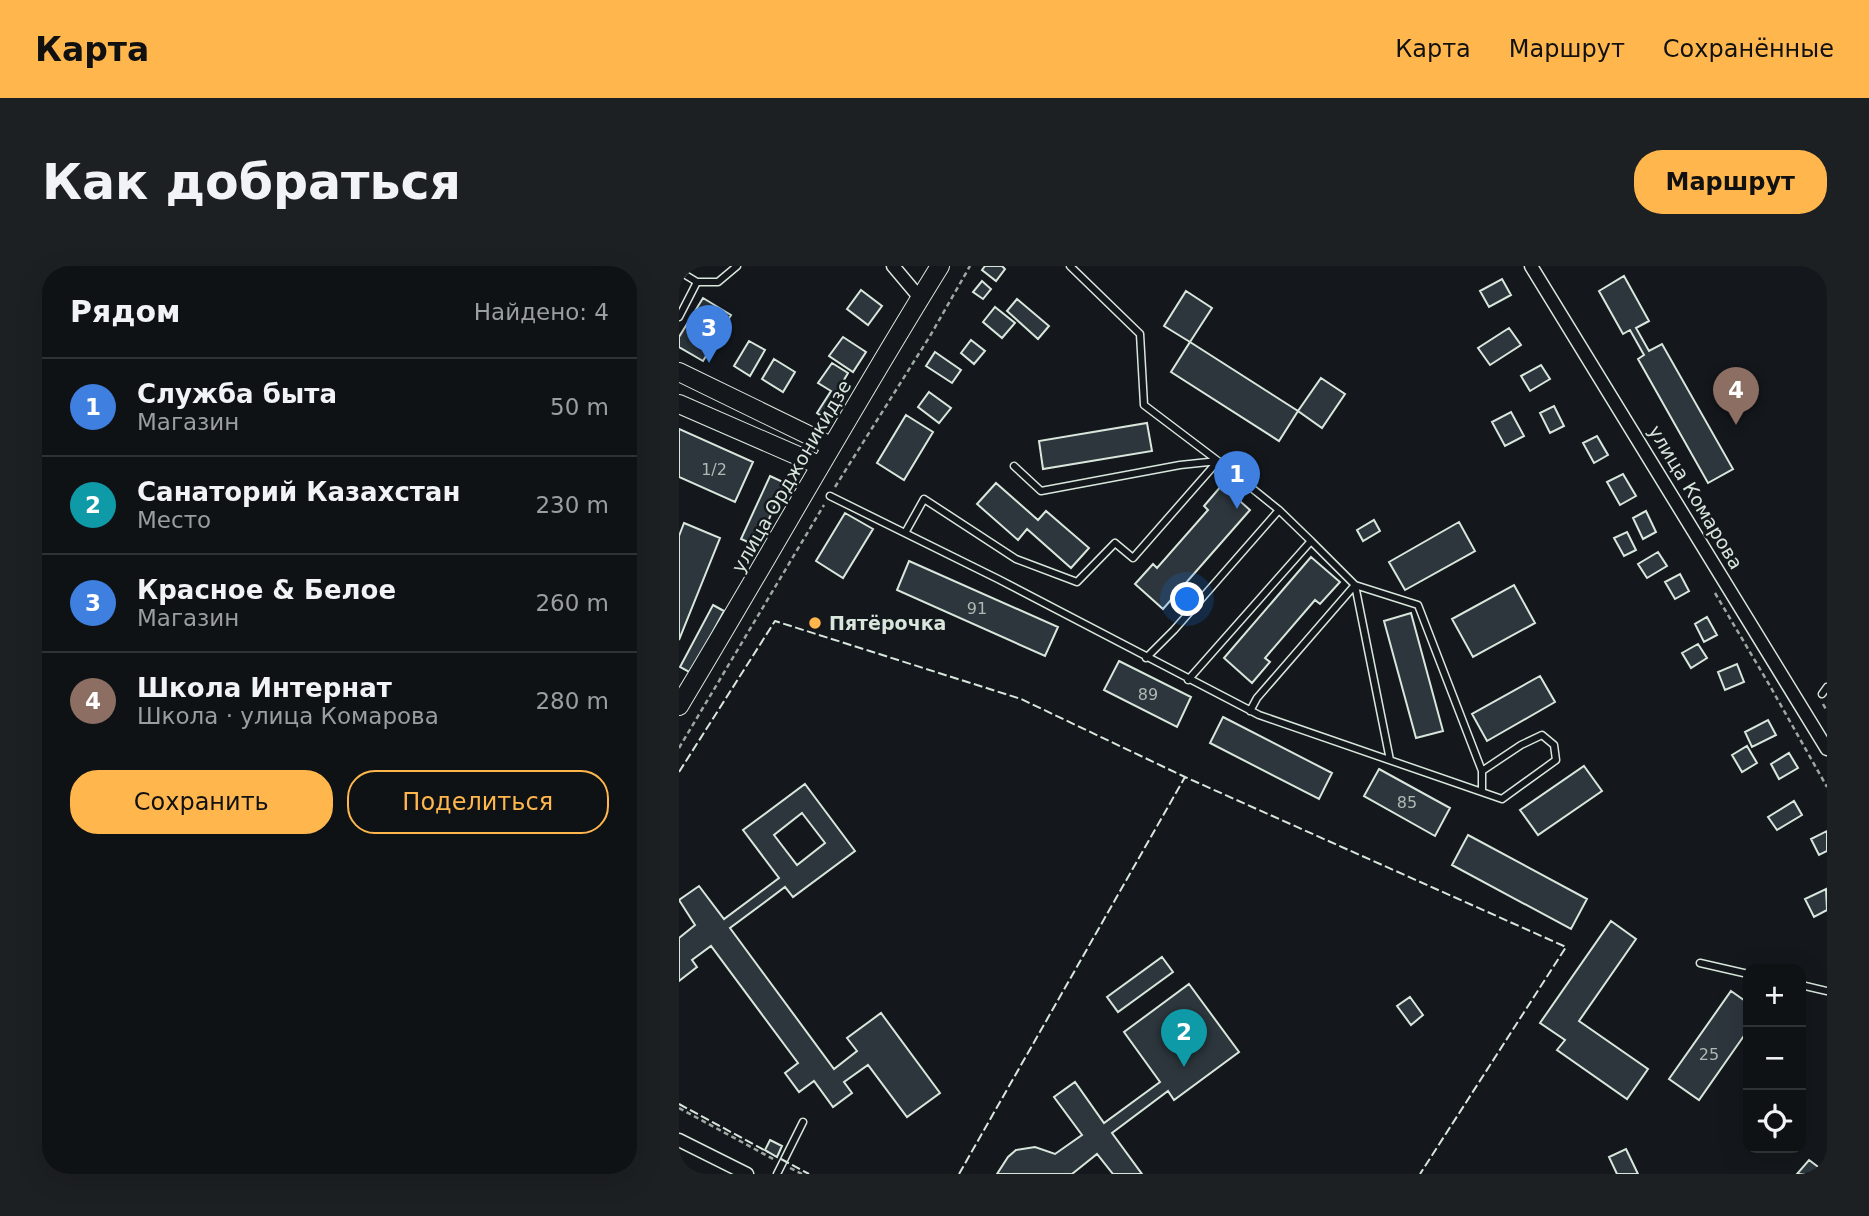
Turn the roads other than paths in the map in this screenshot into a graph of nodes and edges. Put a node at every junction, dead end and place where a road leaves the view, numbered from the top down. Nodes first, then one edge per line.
1 (737, 266) edge
2 (893, 266) edge
3 (940, 266) edge
4 (1070, 266) edge
5 (1539, 270) edge
6 (679, 271) edge
7 (697, 282) junction
8 (921, 298) junction
9 (679, 317) edge
10 (679, 372) edge
11 (679, 404) edge
12 (831, 446) junction
13 (1218, 461) junction
14 (819, 465) junction
15 (1014, 466) dead end
16 (829, 496) road end
17 (1279, 510) junction
18 (905, 533) junction
19 (1311, 541) junction
20 (1355, 585) junction
21 (1146, 658) junction
22 (1188, 680) junction
23 (1827, 687) edge
24 (1822, 694) dead end
25 (679, 706) edge
26 (1250, 710) junction
27 (1827, 749) edge
28 (1390, 760) junction
29 (1482, 771) junction
30 (1482, 792) junction
31 (1700, 963) dead end
32 (1743, 973) edge
33 (1806, 986) edge
34 (1827, 991) edge
35 (803, 1122) dead end
36 (679, 1140) edge
37 (747, 1174) edge
38 (777, 1174) edge

1 - 7 lane
2 - 8 street
3 - 8 main road, улица Орджоникидзе
4 - 13 lane
5 - 27 street, улица Комарова
6 - 7 lane
7 - 9 lane
8 - 12 main road, улица Орджоникидзе
10 - 12 main road
11 - 14 main road
12 - 14 main road, улица Орджоникидзе
13 - 15 lane
13 - 17 lane
13 - 18 lane
14 - 25 main road, улица Орджоникидзе
16 - 18 lane
17 - 19 lane
17 - 21 lane
18 - 21 lane
19 - 20 lane
19 - 22 lane
20 - 26 lane
20 - 28 lane
20 - 29 lane
21 - 22 lane
22 - 26 lane
23 - 24 lane
26 - 28 lane
28 - 30 lane
29 - 30 lane
29 - 30 lane
31 - 32 lane
33 - 34 lane
35 - 38 lane
36 - 37 street

